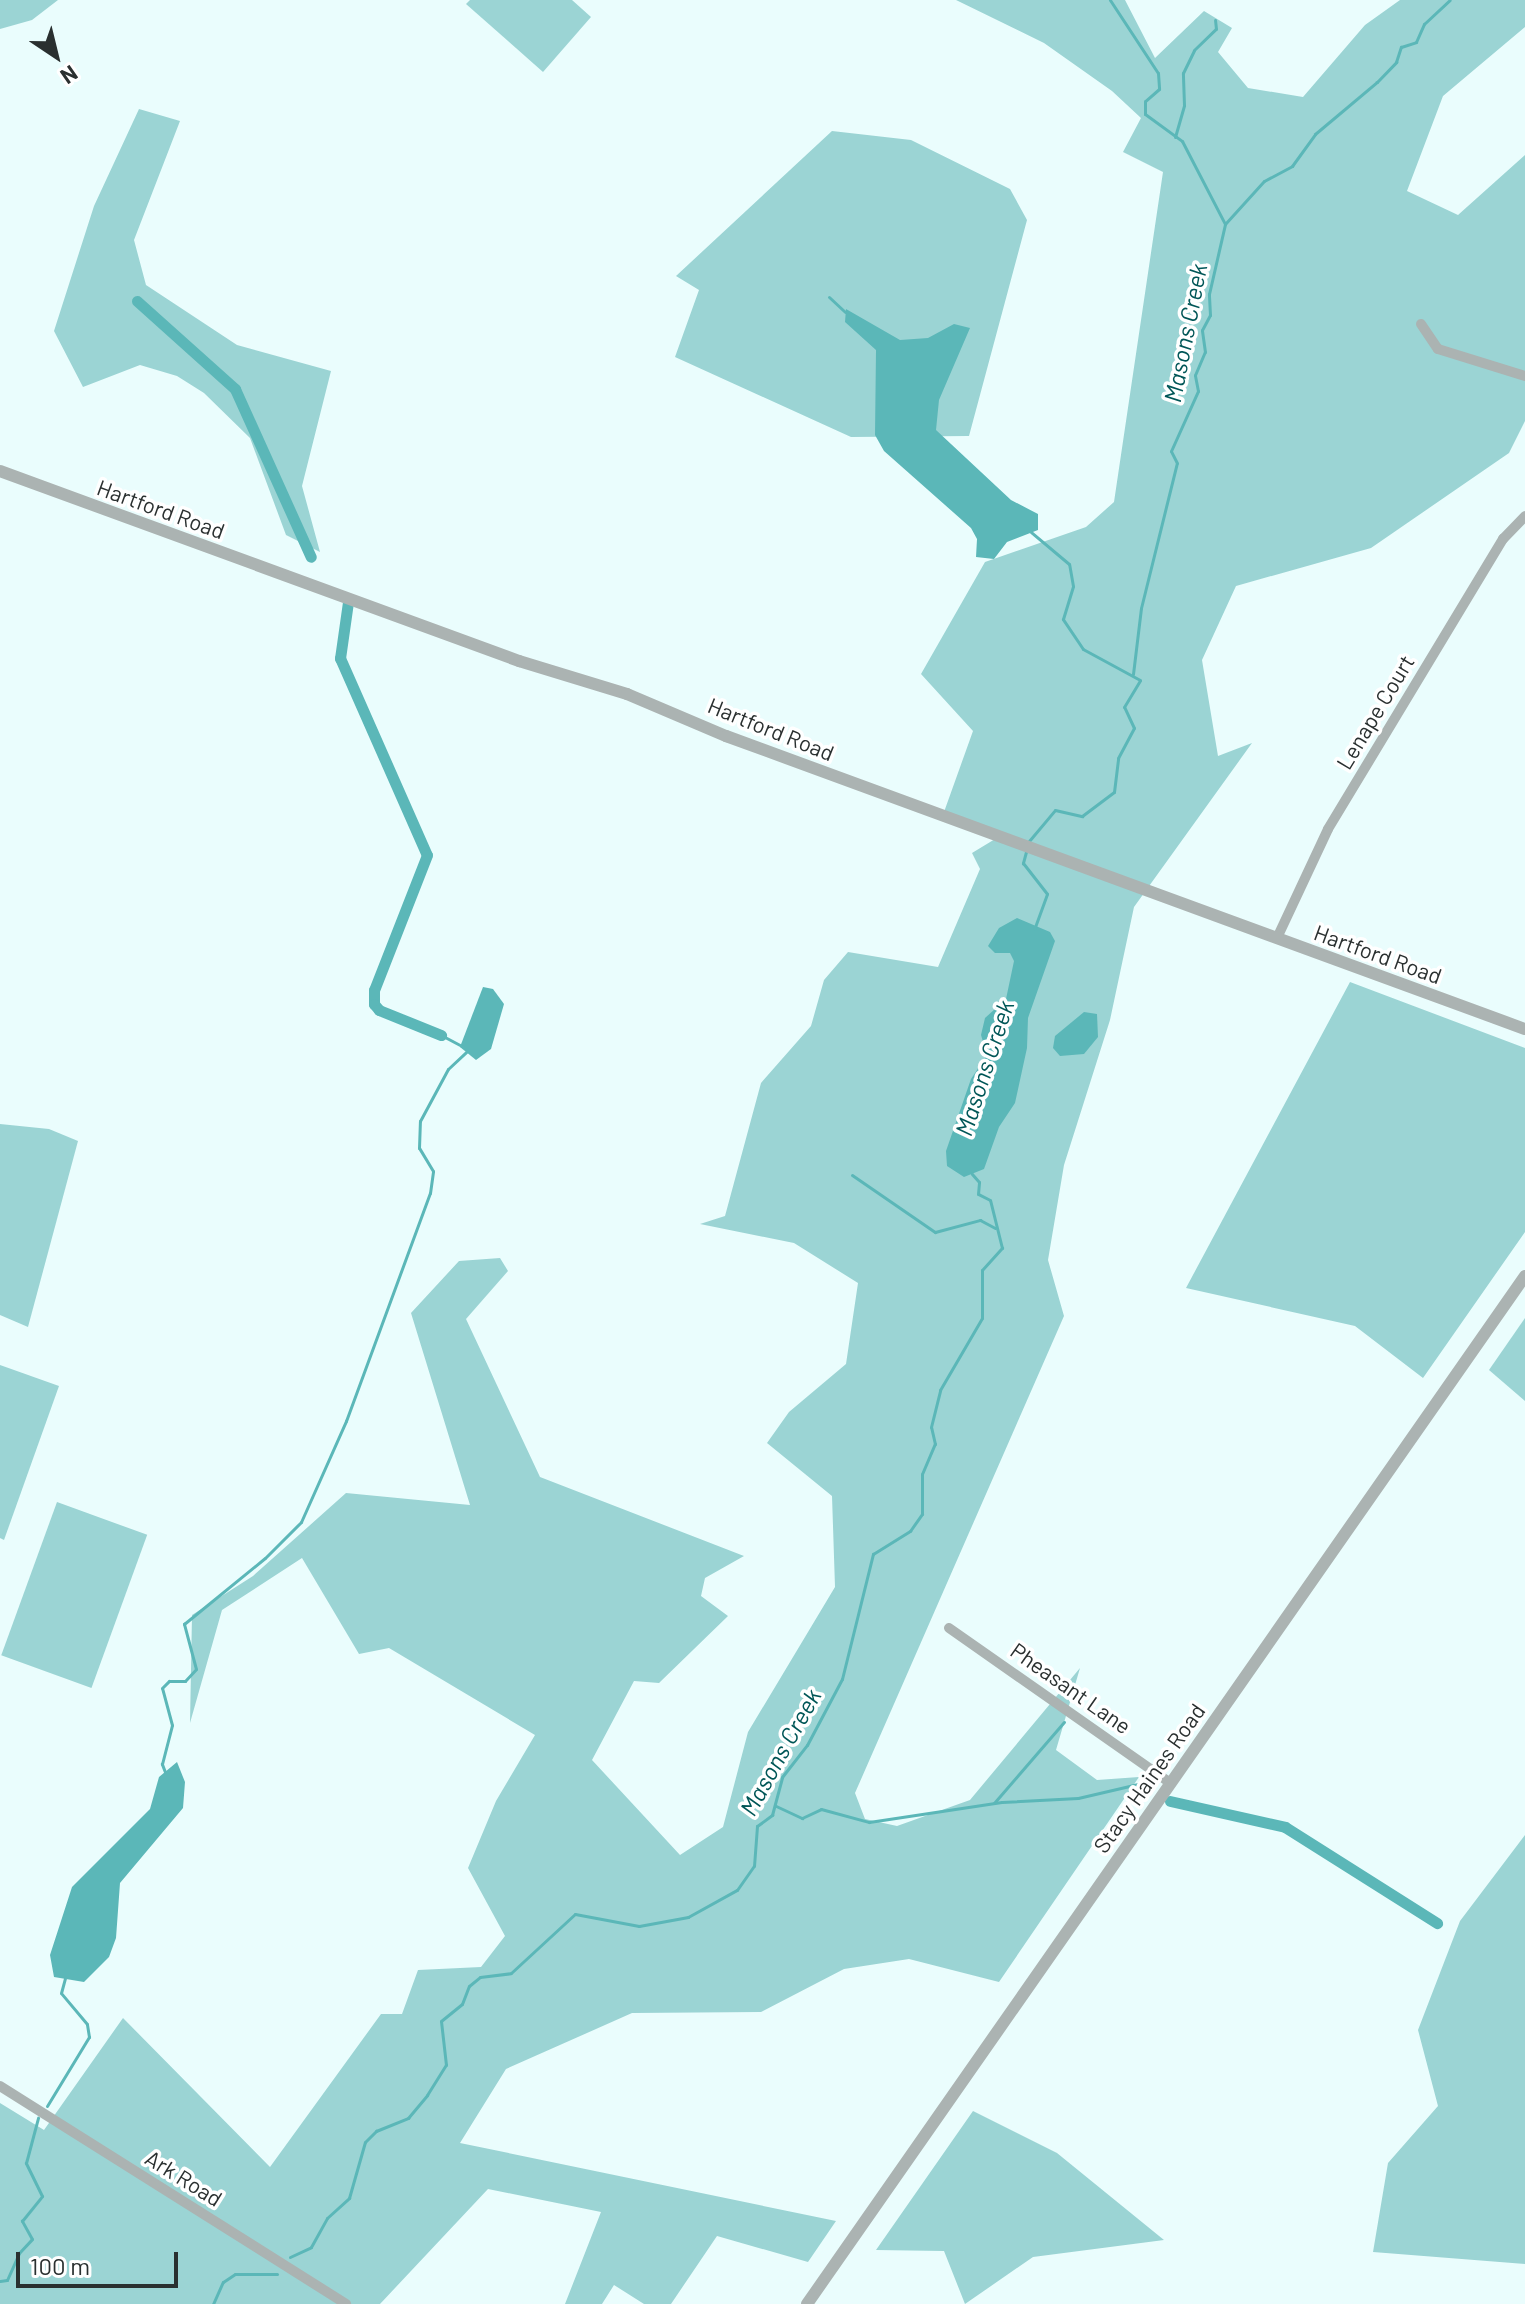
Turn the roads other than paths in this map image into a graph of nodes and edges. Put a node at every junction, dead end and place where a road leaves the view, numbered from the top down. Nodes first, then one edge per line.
1 (1421, 324) dead end
2 (1525, 376) edge
3 (0, 471) edge
4 (1525, 516) edge
5 (1277, 938) junction
6 (1525, 1029) edge
7 (1525, 1276) edge
8 (949, 1628) dead end
9 (1170, 1783) junction
10 (0, 2086) edge
11 (346, 2304) edge
12 (807, 2304) edge

1 - 2 street
3 - 5 street, Hartford Road
4 - 5 street, Lenape Court
5 - 6 street, Hartford Road
7 - 9 street, Stacy Haines Road
8 - 9 street, Pheasant Lane
9 - 12 street, Stacy Haines Road
10 - 11 street, Ark Road

